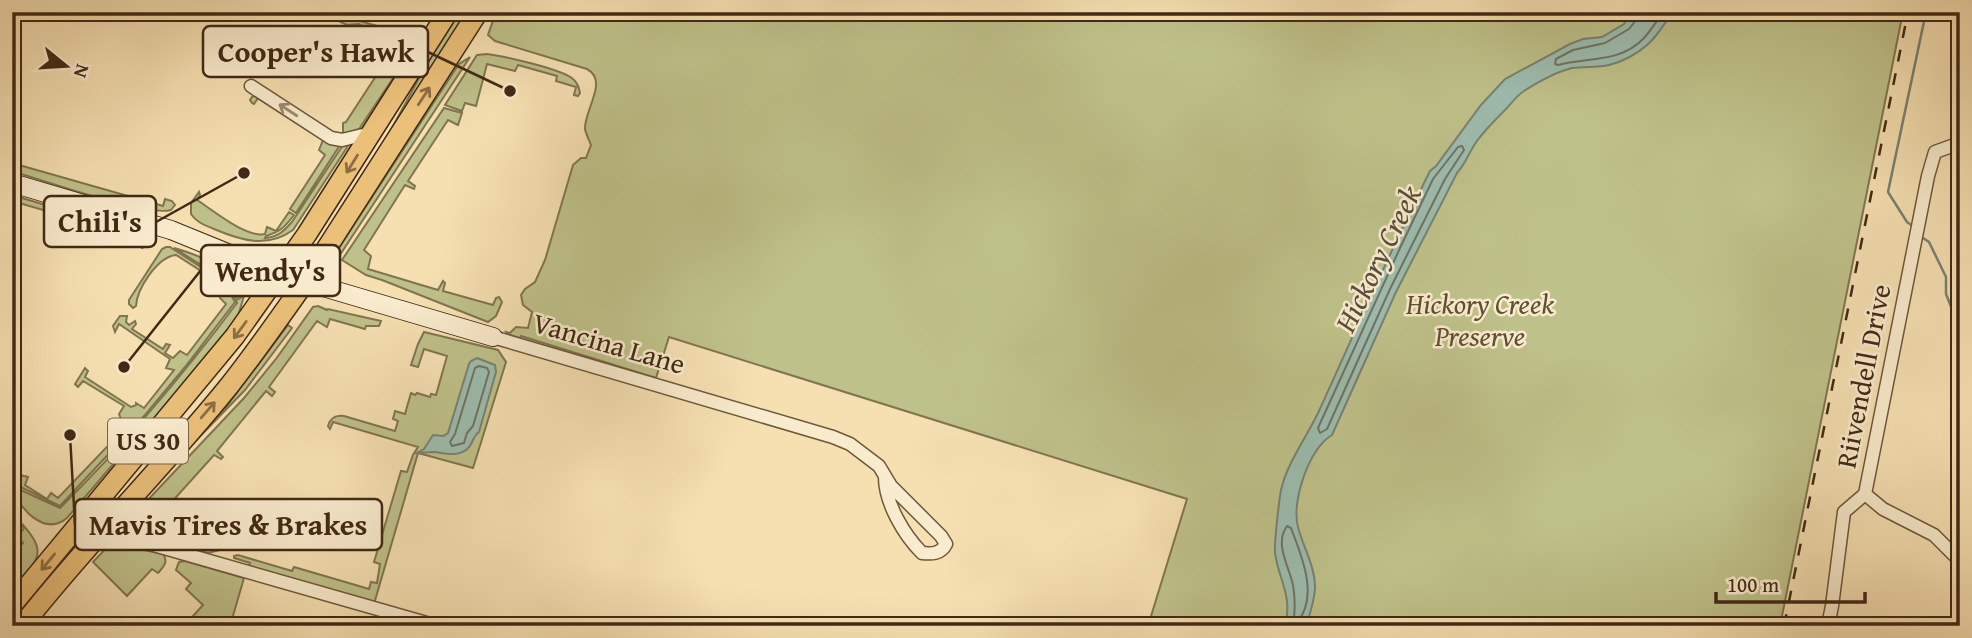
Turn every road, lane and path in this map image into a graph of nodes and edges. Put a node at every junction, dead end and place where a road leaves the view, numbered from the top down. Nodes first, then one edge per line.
1 (449, 12) edge
2 (478, 12) edge
3 (251, 86) dead end
4 (372, 133) junction
5 (1960, 142) edge
6 (12, 183) edge
7 (279, 274) junction
8 (305, 282) junction
9 (493, 337) joint
10 (885, 477) junction
11 (1865, 494) junction
12 (107, 526) junction
13 (1960, 561) edge
14 (12, 605) edge
15 (22, 626) edge
16 (438, 626) edge
17 (1828, 626) edge

1 - 4 main road, US 30
8 -> 2 main road, US 30
4 -> 3 street
4 -> 7 main road, US 30
5 - 11 street, Riivendell Drive
6 - 7 street, Vancina Lane
7 - 8 street, Vancina Lane
7 -> 14 main road, US 30
8 - 9 street, Vancina Lane
12 -> 8 main road, US 30
9 - 10 street, Vancina Lane
10 - 10 street, Vancina Lane
11 - 13 street, Riivendell Drive
11 - 17 street
12 - 15 main road, US 30
12 - 16 street

